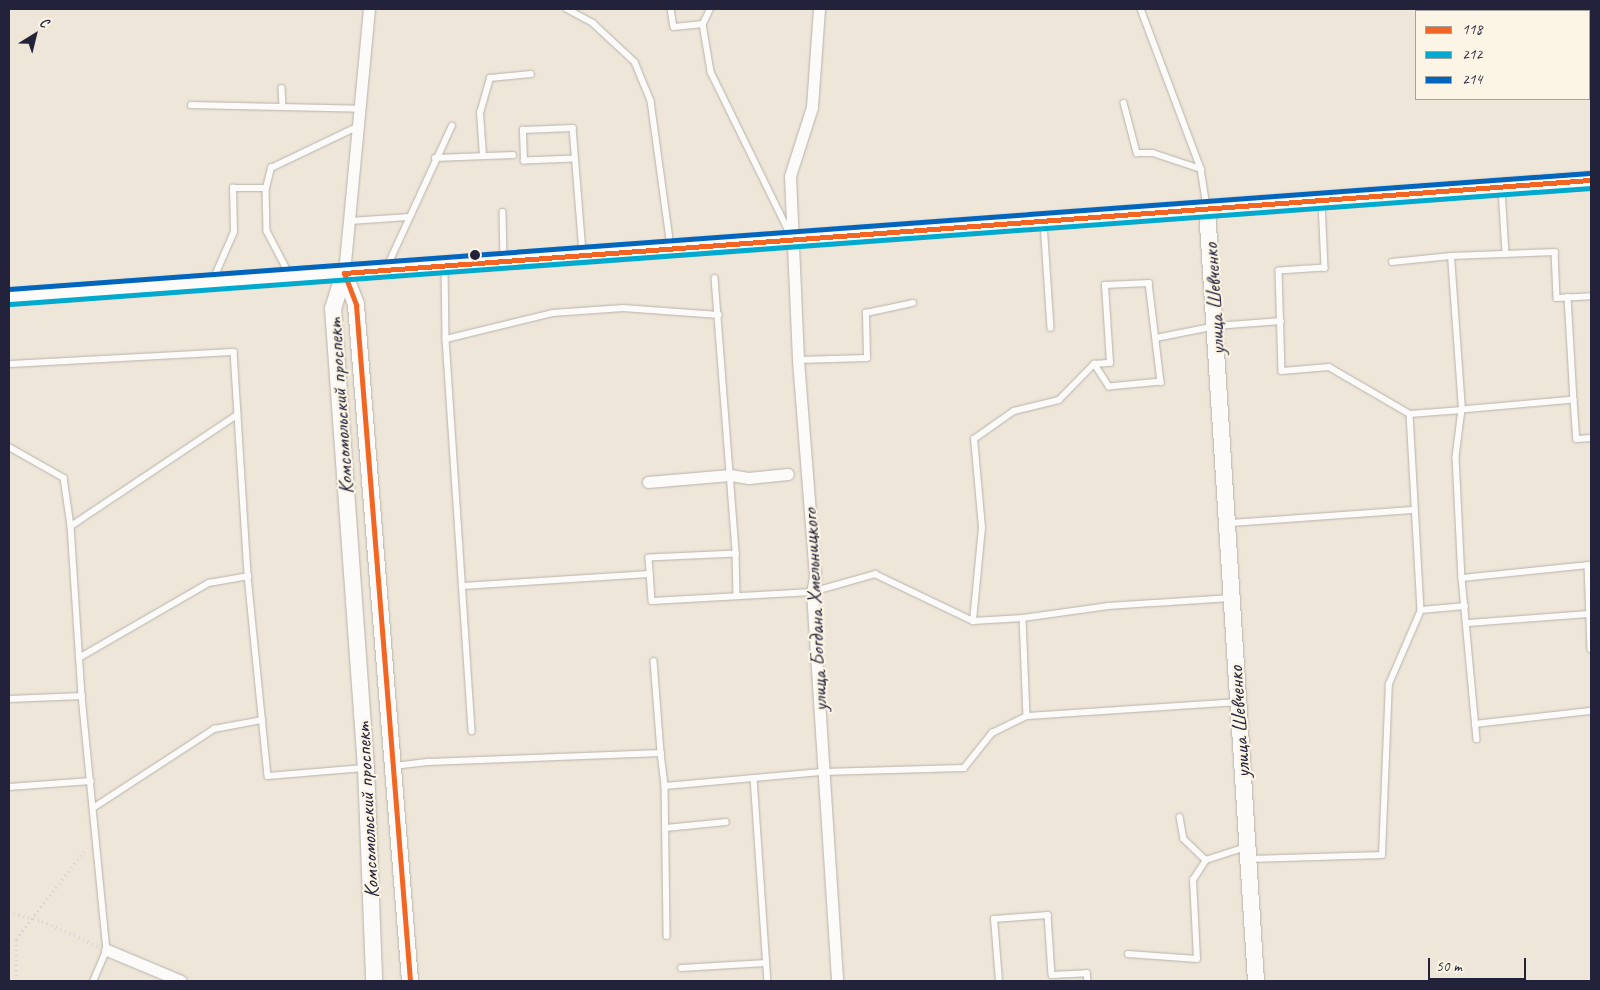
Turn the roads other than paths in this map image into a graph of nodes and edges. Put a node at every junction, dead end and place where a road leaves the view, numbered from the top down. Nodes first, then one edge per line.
1 (370, 9) edge
2 (567, 9) edge
3 (671, 9) edge
4 (710, 9) edge
5 (819, 9) edge
6 (1141, 9) edge
7 (703, 24) junction
8 (531, 74) dead end
9 (282, 88) dead end
10 (1124, 103) dead end
11 (190, 105) dead end
12 (282, 106) junction
13 (361, 110) junction
14 (359, 126) junction
15 (452, 126) dead end
16 (513, 155) dead end
17 (483, 156) junction
18 (435, 158) junction
19 (575, 159) junction
20 (1201, 169) junction
21 (1591, 180) edge
22 (1502, 187) junction
23 (266, 188) junction
24 (1322, 200) junction
25 (1207, 209) junction
26 (503, 212) dead end
27 (409, 217) junction
28 (350, 221) junction
29 (1044, 221) junction
30 (793, 240) junction
31 (671, 249) junction
32 (1506, 254) junction
33 (584, 255) junction
34 (1451, 256) junction
35 (504, 261) junction
36 (1392, 262) dead end
37 (445, 266) junction
38 (386, 270) junction
39 (344, 273) junction
40 (291, 277) junction
41 (715, 278) dead end
42 (212, 282) junction
43 (1591, 296) edge
44 (9, 297) edge
45 (1568, 297) junction
46 (913, 303) dead end
47 (719, 315) junction
48 (1281, 321) junction
49 (1216, 326) junction
50 (1051, 328) dead end
51 (1156, 338) junction
52 (446, 339) junction
53 (798, 360) junction
54 (9, 364) edge
55 (1094, 364) junction
56 (1574, 400) junction
57 (1462, 410) junction
58 (1410, 414) junction
59 (237, 415) junction
60 (1591, 438) edge
61 (9, 447) edge
62 (788, 474) dead end
63 (730, 475) junction
64 (648, 482) dead end
65 (1413, 510) junction
66 (1227, 523) junction
67 (71, 526) junction
68 (736, 554) junction
69 (650, 574) junction
70 (248, 576) junction
71 (1462, 578) junction
72 (462, 586) junction
73 (812, 592) junction
74 (737, 596) junction
75 (1232, 598) junction
76 (1465, 606) junction
77 (1421, 610) junction
78 (1589, 614) junction
79 (1023, 618) junction
80 (972, 621) junction
81 (1468, 623) junction
82 (1591, 649) edge
83 (79, 658) junction
84 (654, 661) dead end
85 (82, 696) junction
86 (9, 699) edge
87 (1237, 702) junction
88 (1591, 711) edge
89 (1027, 716) junction
90 (262, 720) junction
91 (1475, 724) junction
92 (472, 731) dead end
93 (1477, 739) dead end
94 (661, 753) junction
95 (394, 766) junction
96 (366, 768) junction
97 (823, 772) junction
98 (754, 778) junction
99 (91, 781) junction
100 (9, 786) edge
101 (665, 786) junction
102 (93, 808) junction
103 (1180, 817) dead end
104 (726, 822) dead end
105 (666, 828) junction
106 (1248, 847) junction
107 (1249, 859) junction
108 (1206, 860) junction
109 (667, 936) dead end
110 (107, 950) junction
111 (1128, 954) dead end
112 (766, 963) junction
113 (682, 968) dead end
114 (94, 981) edge
115 (181, 981) edge
116 (374, 981) edge
117 (410, 981) edge
118 (768, 981) edge
119 (838, 981) edge
120 (999, 981) edge
121 (1088, 981) edge
122 (1256, 981) edge

1 - 13 street
2 - 31 lane
3 - 7 lane
4 - 7 lane
5 - 30 street, улица Богдана Хмельницкого
6 - 20 lane
7 - 30 lane
8 - 17 lane
9 - 12 lane
10 - 20 lane
11 - 12 lane
12 - 13 lane
13 - 14 street
14 - 23 lane
14 - 28 street
15 - 18 lane
16 - 17 lane
17 - 18 lane
18 - 27 lane
19 - 19 lane
19 - 33 lane
20 - 25 lane
21 - 22 main road
22 - 24 main road
22 - 32 lane
23 - 40 lane
23 - 42 lane
24 - 25 main road
24 - 48 lane
25 - 29 main road
25 - 49 street, улица Шевченко
25 - 122 main road, улица Шевченко
26 - 35 lane
27 - 28 lane
27 - 38 lane
28 - 39 street
29 - 30 main road
29 - 50 lane
30 - 31 main road
30 - 53 street, улица Богдана Хмельницкого
31 - 33 main road
32 - 34 lane
32 - 45 lane
33 - 35 main road
34 - 36 lane
34 - 57 lane
35 - 37 main road
37 - 38 main road
37 - 52 lane
38 - 39 main road
39 - 40 main road
39 - 95 main road, Комсомольский проспект
39 - 96 main road, Комсомольский проспект
40 - 42 main road
41 - 47 lane
42 - 44 main road
43 - 45 lane
45 - 56 lane
46 - 53 lane
47 - 52 lane
47 - 63 lane
48 - 49 lane
48 - 58 lane
49 - 51 lane
49 - 66 street, улица Шевченко
51 - 55 lane
51 - 55 lane
52 - 72 lane
53 - 73 street, улица Богдана Хмельницкого
54 - 59 lane
55 - 80 lane
56 - 57 lane
56 - 60 lane
57 - 58 lane
57 - 71 lane
58 - 65 lane
59 - 67 lane
59 - 70 lane
61 - 67 lane
62 - 63 street
63 - 64 street
63 - 68 lane
65 - 66 lane
65 - 77 lane
66 - 75 street, улица Шевченко
67 - 83 lane
68 - 69 lane
68 - 74 lane
69 - 72 lane
69 - 74 lane
70 - 83 lane
70 - 90 lane
71 - 76 lane
71 - 78 lane
72 - 92 lane
73 - 74 lane
73 - 80 lane
73 - 97 street, улица Богдана Хмельницкого
75 - 79 lane
75 - 87 street, улица Шевченко
76 - 77 lane
76 - 81 lane
77 - 107 lane
78 - 81 lane
78 - 82 lane
79 - 80 lane
79 - 89 lane
81 - 91 lane
83 - 85 lane
84 - 94 lane
85 - 86 lane
85 - 99 lane
87 - 89 lane
87 - 106 street, улица Шевченко
88 - 91 lane
89 - 97 lane
90 - 96 lane
90 - 102 lane
91 - 93 lane
94 - 95 lane
94 - 101 lane
95 - 117 main road, Комсомольский проспект
96 - 116 main road, Комсомольский проспект
97 - 98 lane
97 - 119 street, улица Богдана Хмельницкого
98 - 101 lane
98 - 112 lane
99 - 100 lane
99 - 102 lane
101 - 105 lane
102 - 110 lane
103 - 108 lane
104 - 105 lane
105 - 109 lane
106 - 107 street, улица Шевченко
106 - 108 lane
107 - 122 street, улица Шевченко
108 - 111 lane
110 - 114 lane
110 - 115 street
112 - 113 lane
112 - 118 lane
120 - 121 lane

